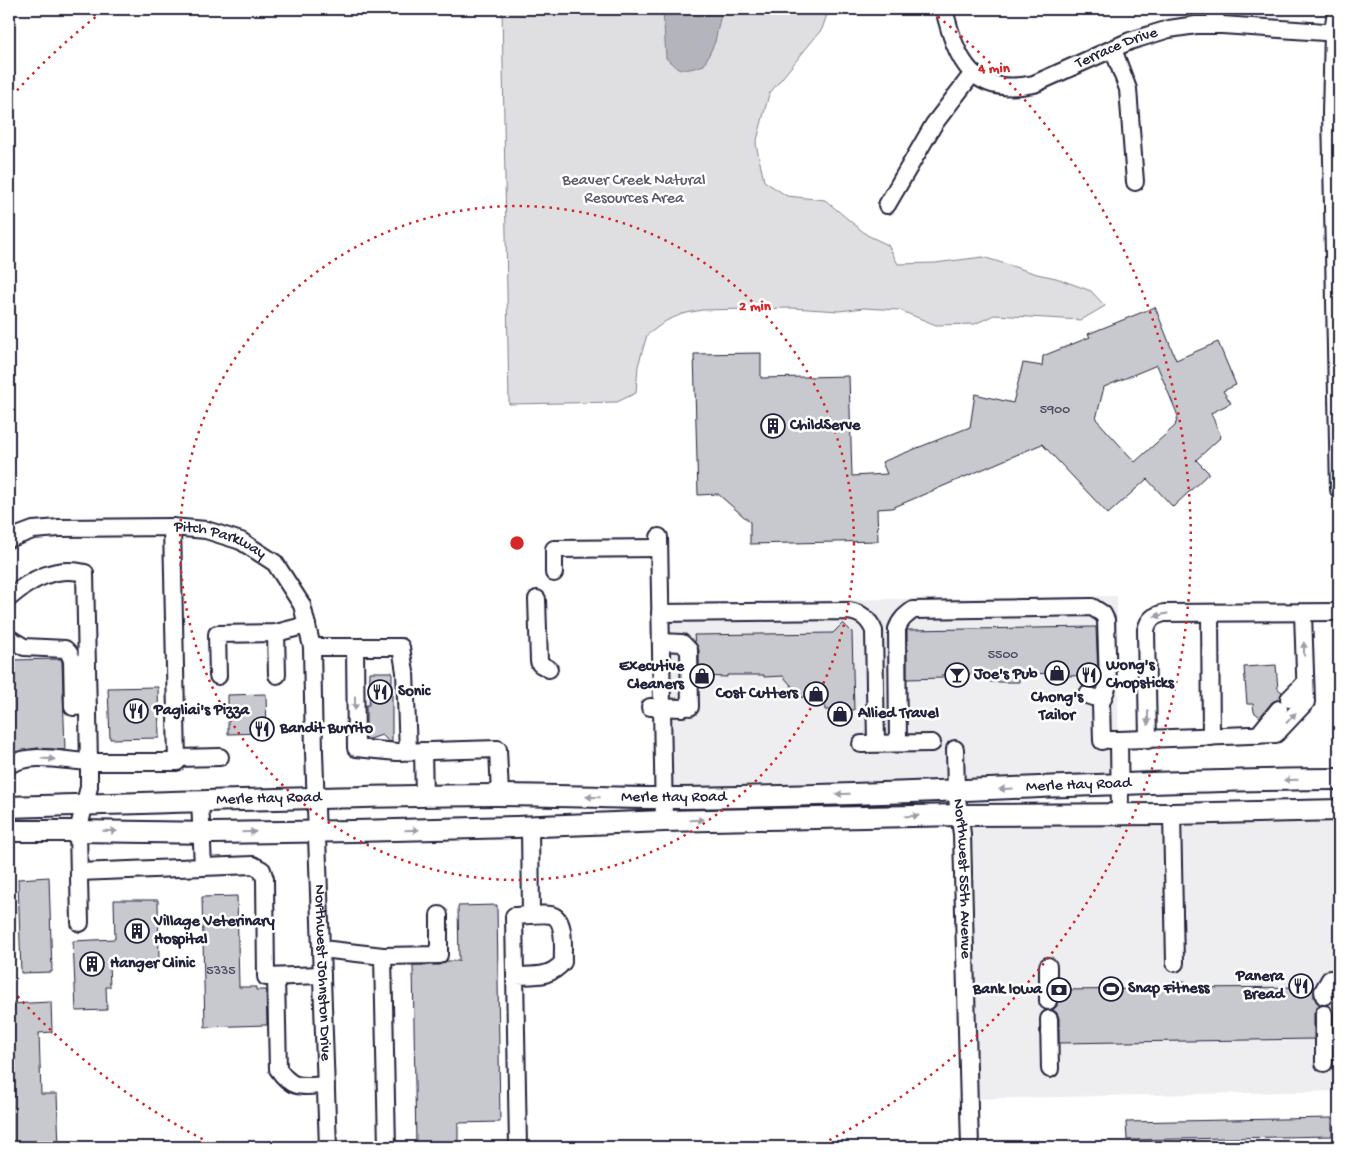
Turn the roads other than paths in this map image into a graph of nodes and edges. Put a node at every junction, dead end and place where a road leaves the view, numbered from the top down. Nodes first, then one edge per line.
1 (944, 9) edge
2 (1336, 9) edge
3 (1216, 17) edge
4 (1336, 33) edge
5 (1113, 49) junction
6 (973, 73) junction
7 (1135, 182) dead end
8 (887, 205) dead end
9 (1339, 412) edge
10 (1339, 490) edge
11 (172, 527) junction
12 (9, 539) edge
13 (554, 573) dead end
14 (9, 598) edge
15 (537, 600) dead end
16 (1339, 612) edge
17 (1210, 613) junction
18 (1303, 613) junction
19 (660, 614) junction
20 (308, 625) junction
21 (276, 633) junction
22 (9, 638) edge
23 (661, 642) junction
24 (312, 647) junction
25 (355, 647) junction
26 (549, 669) dead end
27 (277, 675) dead end
28 (218, 676) dead end
29 (1304, 684) junction
30 (88, 706) junction
31 (656, 708) junction
32 (1258, 735) junction
33 (1211, 737) junction
34 (1119, 740) junction
35 (1148, 740) junction
36 (898, 743) junction
37 (932, 743) dead end
38 (955, 750) dead end
39 (416, 751) junction
40 (220, 757) dead end
41 (177, 758) junction
42 (89, 762) junction
43 (9, 765) edge
44 (1339, 779) edge
45 (1119, 784) junction
46 (956, 791) junction
47 (500, 795) junction
48 (424, 796) junction
49 (317, 798) junction
50 (664, 798) junction
51 (200, 800) junction
52 (85, 805) junction
53 (9, 807) edge
54 (1339, 810) edge
55 (1120, 814) junction
56 (1172, 814) junction
57 (961, 815) junction
58 (664, 821) junction
59 (530, 827) junction
60 (9, 831) edge
61 (78, 831) junction
62 (318, 831) junction
63 (201, 833) junction
64 (203, 867) junction
65 (79, 872) junction
66 (439, 915) dead end
67 (532, 915) junction
68 (80, 923) dead end
69 (322, 950) junction
70 (383, 956) junction
71 (1175, 963) dead end
72 (1048, 966) dead end
73 (322, 975) junction
74 (515, 976) junction
75 (276, 977) junction
76 (1330, 979) dead end
77 (1324, 996) dead end
78 (1048, 1001) dead end
79 (1324, 1014) dead end
80 (1049, 1019) dead end
81 (1324, 1064) dead end
82 (1050, 1069) dead end
83 (326, 1084) junction
84 (328, 1147) edge
85 (386, 1147) edge
86 (518, 1147) edge
87 (970, 1147) edge

1 - 6 street, Terrace Drive
2 - 4 street
3 - 4 street, Terrace Drive
3 - 5 street, Terrace Drive
4 - 9 street
5 - 6 street, Terrace Drive
5 - 7 street
6 - 8 street
9 - 10 street
11 - 12 street, Pitch Parkway
11 - 20 street, Pitch Parkway
11 - 41 street
13 - 19 street
14 - 30 street
15 - 26 street
16 - 18 street
17 - 18 street
17 - 33 street
17 -> 35 street
29 -> 18 street
19 - 23 street
19 - 36 street
20 - 21 street
20 - 24 street, Pitch Parkway
21 - 27 street
21 - 28 street
22 - 30 street
23 - 31 street
23 - 31 street
24 - 25 street
24 - 49 street, Pitch Parkway
25 - 39 street
25 -> 39 street
29 - 32 street
32 -> 29 street
30 - 42 street
31 - 50 street
32 - 33 street
33 - 35 street
34 - 35 street
34 - 36 street
34 - 45 street
36 - 37 street
38 - 46 street, Northwest 55th Avenue
39 - 47 street
39 - 48 street
40 - 41 street
41 - 42 street
43 -> 42 street
42 - 52 street
44 -> 45 main road, Merle Hay Road
45 -> 46 main road, Merle Hay Road
45 - 55 street
46 -> 50 main road, Merle Hay Road
46 - 57 street, Northwest 55th Avenue
47 - 48 main road, Merle Hay Road
50 -> 47 main road, Merle Hay Road
48 - 49 main road, Merle Hay Road
49 - 51 main road, Merle Hay Road
49 - 62 street, Northwest Johnston Drive
50 - 58 street
51 - 52 main road, Merle Hay Road
51 - 63 street
52 - 53 main road, Merle Hay Road
52 - 61 street
54 - 56 main road, Merle Hay Road
55 - 56 main road, Merle Hay Road
55 - 57 main road, Merle Hay Road
56 - 71 street
58 -> 57 main road, Merle Hay Road
57 - 87 street, Northwest 55th Avenue
58 - 59 main road, Merle Hay Road
62 -> 59 main road, Merle Hay Road
59 - 67 street
60 - 61 main road, Merle Hay Road
61 -> 63 main road, Merle Hay Road
61 - 65 street
63 -> 62 main road, Merle Hay Road
62 - 69 street, Northwest Johnston Drive
63 - 64 street
64 - 65 street
64 - 75 street
65 - 68 street
66 - 70 street
67 - 74 street
67 - 74 street
69 - 70 street
69 - 73 street, Northwest Johnston Drive
70 - 85 street
72 - 78 street
73 - 75 street
73 - 83 street, Northwest Johnston Drive
74 - 86 street
75 - 83 street
76 - 77 street
79 - 81 street
80 - 82 street
83 - 84 street, Northwest Johnston Drive

